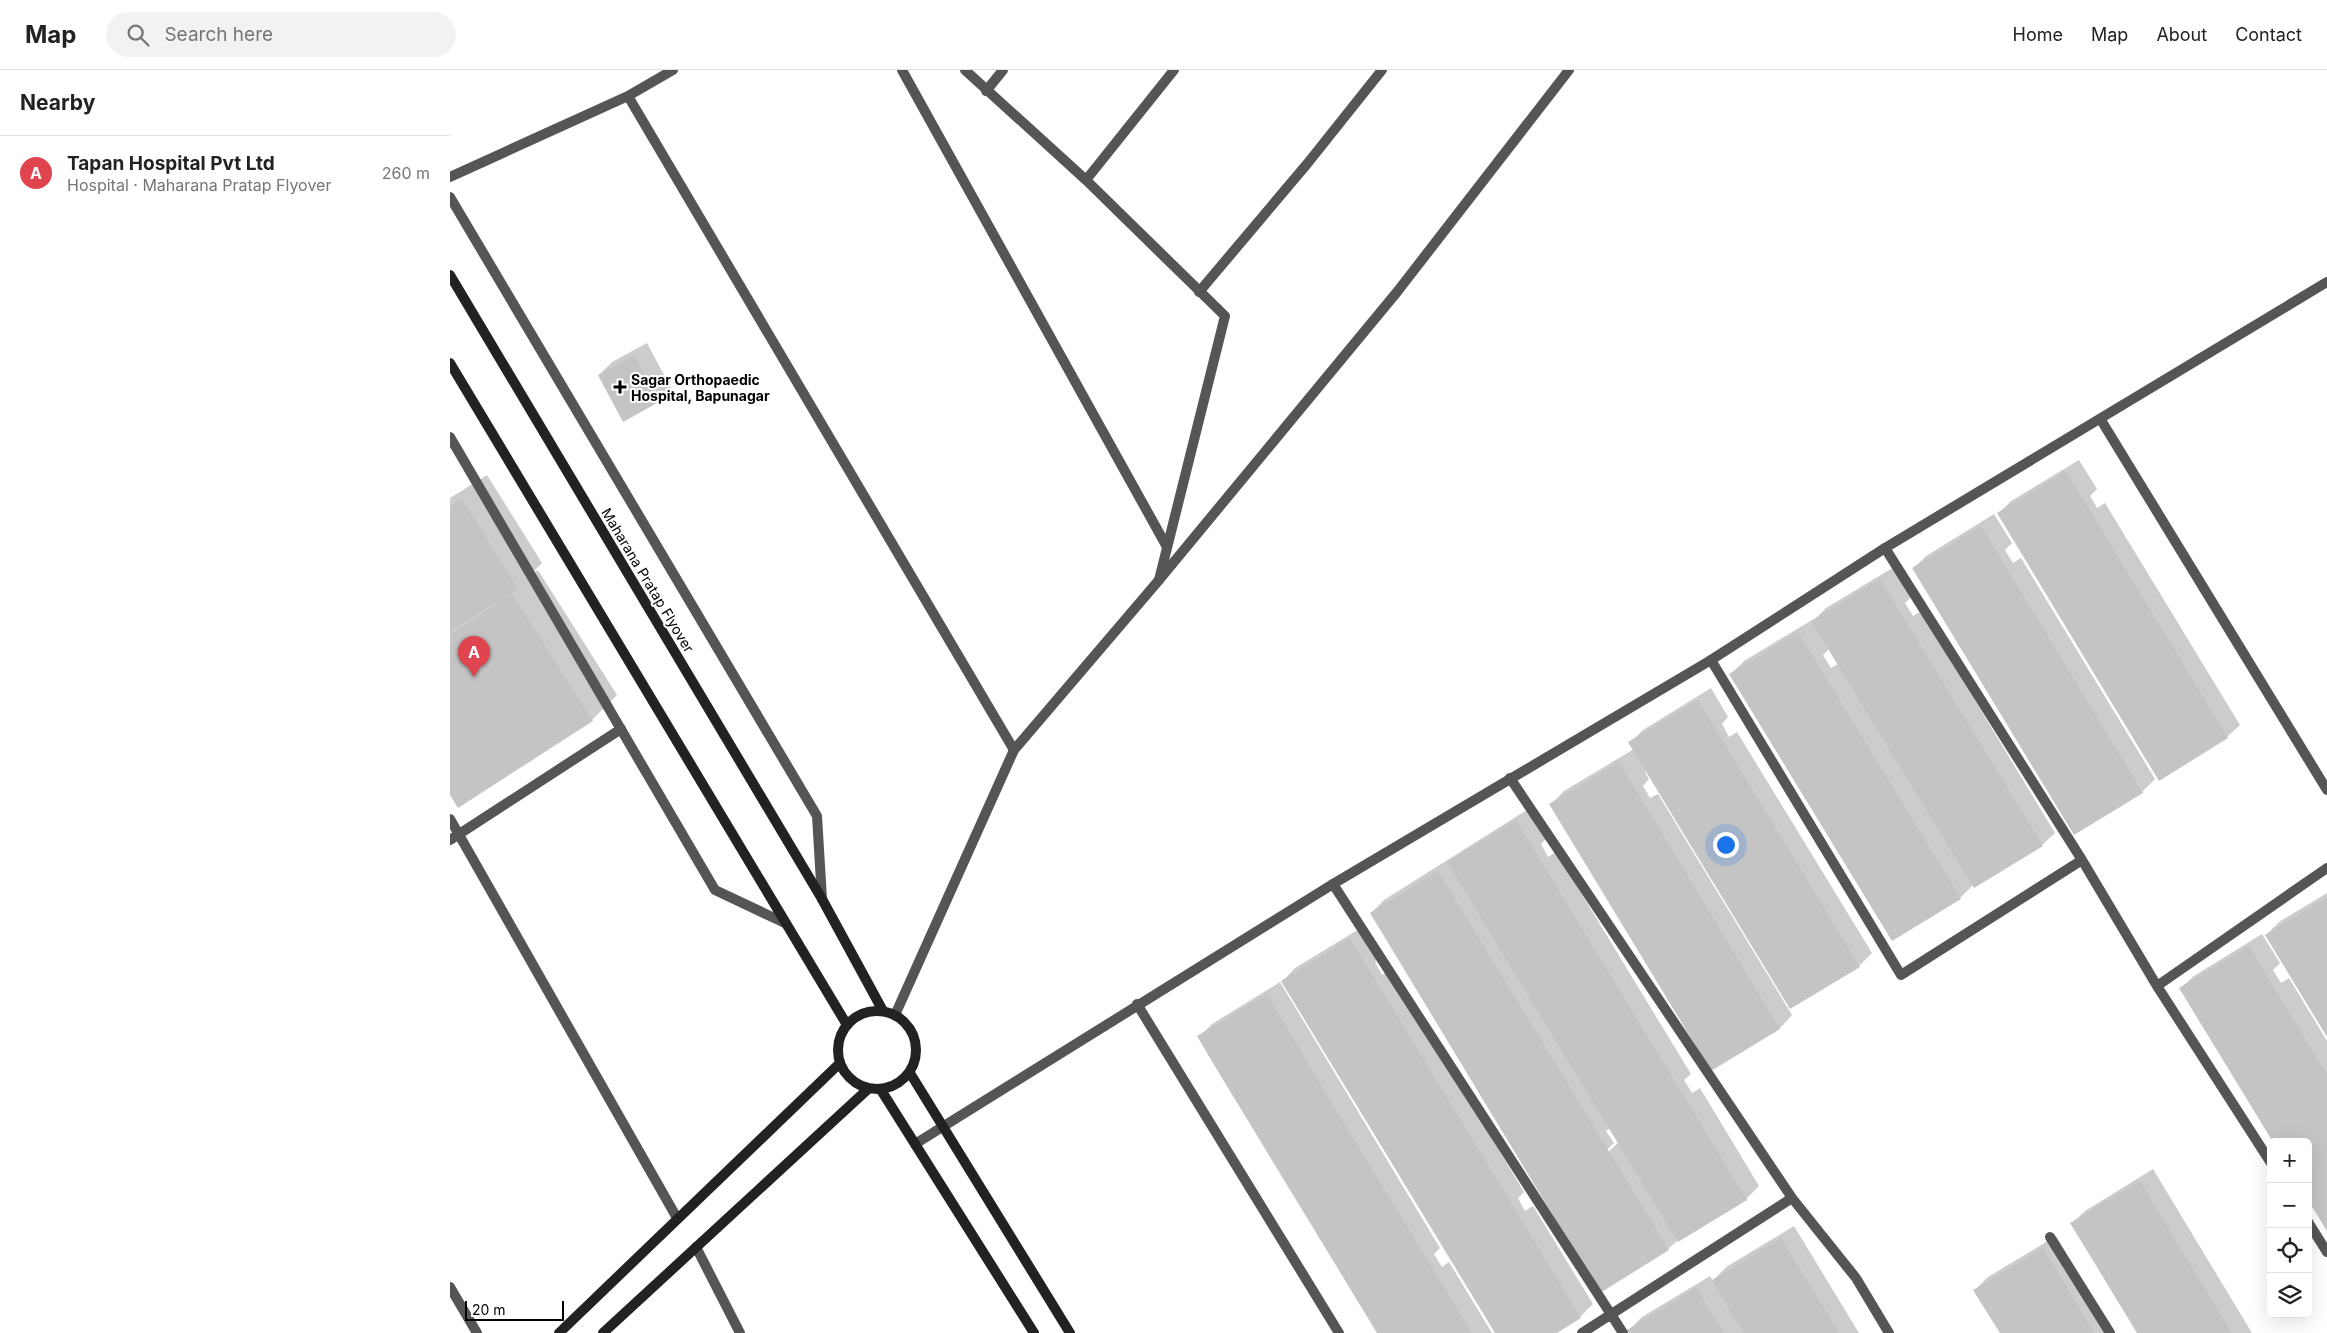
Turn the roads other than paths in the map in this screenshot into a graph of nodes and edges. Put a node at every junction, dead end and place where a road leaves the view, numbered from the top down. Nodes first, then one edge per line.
1 (673, 70) edge
2 (902, 70) edge
3 (965, 70) edge
4 (1002, 70) edge
5 (1174, 70) edge
6 (1382, 70) edge
7 (1569, 70) edge
8 (986, 91) junction
9 (628, 96) junction
10 (450, 177) edge
11 (1086, 180) junction
12 (450, 197) edge
13 (450, 275) edge
14 (2327, 282) edge
15 (1199, 292) junction
16 (450, 363) edge
17 (2101, 420) junction
18 (450, 437) edge
19 (1167, 547) junction
20 (1885, 548) junction
21 (1159, 580) junction
22 (1711, 660) junction
23 (621, 728) junction
24 (1014, 750) junction
25 (1510, 778) junction
26 (2327, 790) edge
27 (450, 819) edge
28 (455, 837) edge
29 (2082, 860) junction
30 (2327, 868) edge
31 (1333, 884) junction
32 (822, 900) junction
33 (784, 923) junction
34 (2157, 986) junction
35 (1137, 1004) junction
36 (883, 1011) junction
37 (895, 1015) junction
38 (847, 1025) junction
39 (840, 1063) junction
40 (910, 1073) junction
41 (868, 1089) junction
42 (881, 1090) junction
43 (942, 1126) junction
44 (915, 1144) junction
45 (2267, 1157) edge
46 (1792, 1198) junction
47 (677, 1218) junction
48 (2312, 1228) edge
49 (2050, 1237) dead end
50 (696, 1247) junction
51 (2327, 1252) edge
52 (450, 1287) edge
53 (1612, 1315) junction
54 (477, 1333) edge
55 (559, 1333) edge
56 (603, 1333) edge
57 (740, 1333) edge
58 (1034, 1333) edge
59 (1070, 1333) edge
60 (1339, 1333) edge
61 (1582, 1333) edge
62 (1623, 1333) edge
63 (1889, 1333) edge
64 (2110, 1333) edge

1 - 9 street
2 - 19 street
3 - 8 street
4 - 8 street
5 - 11 street
6 - 15 street
7 - 21 street
8 - 11 street
9 - 10 street
9 - 24 street
11 - 15 street
12 - 32 street
13 - 32 main road, Maharana Pratap Flyover
14 - 17 street
15 - 19 street
16 - 33 main road
17 - 20 street
17 - 26 street
18 - 23 street
19 - 21 street
20 - 22 street
20 - 29 street
21 - 24 street
22 - 25 street
22 - 29 street
23 - 28 street
23 - 33 street
24 - 37 street
25 - 31 street
25 - 46 street
27 - 28 street
28 - 47 street
29 - 34 street
30 - 34 street
31 - 35 street
31 - 53 street
32 - 36 main road, Maharana Pratap Flyover
33 - 38 main road
34 - 45 street
35 - 43 street
35 - 60 street
36 - 37 main road
36 - 38 main road
37 - 40 main road
38 - 39 main road
39 - 41 main road
39 - 47 main road
40 - 42 main road
40 - 43 main road
41 - 42 main road
41 - 50 main road
42 - 44 main road
43 - 44 street
43 - 59 main road
44 - 58 main road
46 - 53 street
46 - 63 street
47 - 55 main road
48 - 51 street
49 - 64 street
50 - 56 main road
50 - 57 street
52 - 54 street
53 - 61 street
53 - 62 street

